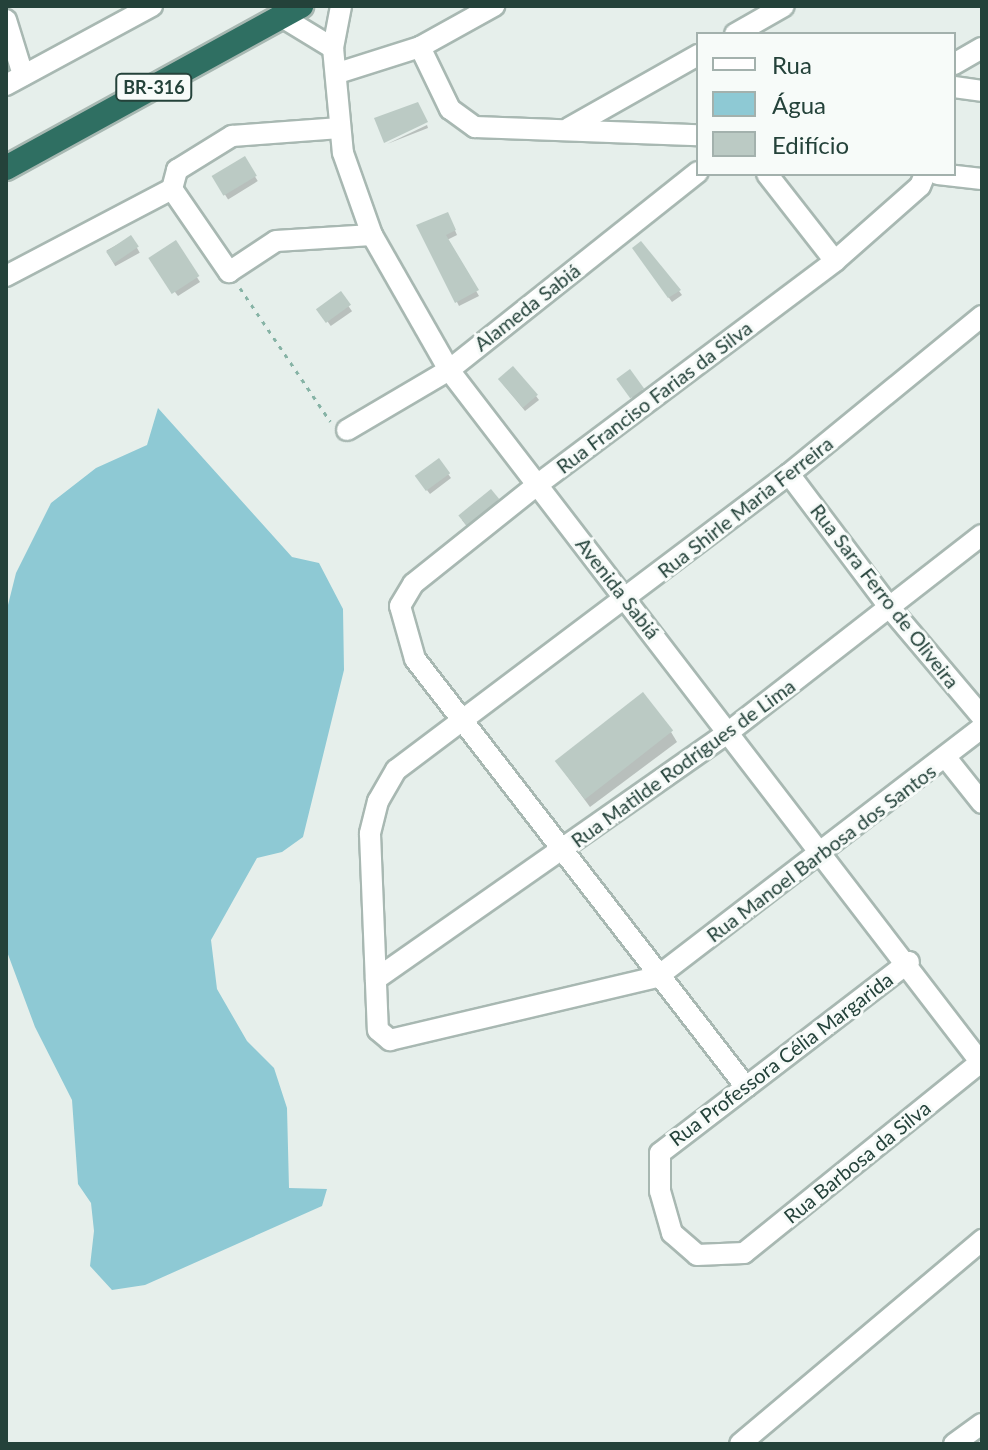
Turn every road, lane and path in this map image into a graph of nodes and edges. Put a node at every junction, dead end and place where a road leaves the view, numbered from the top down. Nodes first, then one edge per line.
1 (152, 6) edge
2 (341, 6) edge
3 (494, 6) edge
4 (784, 6) edge
5 (292, 12) edge
6 (6, 20) edge
7 (738, 32) edge
8 (420, 47) junction
9 (333, 48) junction
10 (982, 48) edge
11 (696, 56) edge
12 (956, 63) edge
13 (338, 73) junction
14 (15, 80) edge
15 (956, 87) edge
16 (982, 91) edge
17 (340, 128) junction
18 (568, 129) junction
19 (696, 135) edge
20 (6, 168) edge
21 (696, 174) edge
22 (769, 176) edge
23 (924, 176) edge
24 (956, 176) edge
25 (982, 179) edge
26 (172, 189) junction
27 (372, 235) junction
28 (835, 261) junction
29 (229, 272) junction
30 (6, 276) edge
31 (982, 316) edge
32 (449, 370) junction
33 (347, 430) joint
34 (789, 474) junction
35 (537, 485) junction
36 (982, 535) edge
37 (627, 599) junction
38 (890, 608) junction
39 (982, 717) edge
40 (465, 719) junction
41 (982, 728) edge
42 (730, 731) junction
43 (947, 759) junction
44 (982, 803) edge
45 (819, 851) junction
46 (562, 852) junction
47 (909, 962) junction
48 (657, 977) junction
49 (376, 979) junction
50 (981, 1063) edge
51 (746, 1087) junction
52 (982, 1240) edge
53 (732, 1257) joint
54 (982, 1424) edge
55 (740, 1444) edge
56 (954, 1444) edge

1 - 14 street
2 - 9 street
3 - 8 street
4 - 7 street
5 - 9 street
5 - 20 highway, BR-316
6 - 14 street
8 - 13 street
8 - 18 street
9 - 13 street, Avenida Sabiá
10 - 12 street
11 - 18 street
13 - 17 street, Avenida Sabiá
15 - 16 street
17 - 26 street
17 - 27 street, Avenida Sabiá
18 - 19 street
21 - 32 street, Alameda Sabiá
22 - 28 street
23 - 28 street, Rua Franciso Farias da Silva
24 - 25 street
26 - 29 street
26 - 30 street
27 - 29 street
27 - 32 street, Avenida Sabiá
28 - 35 street, Rua Franciso Farias da Silva
29 - 33 path
31 - 34 street, Rua Shirle Maria Ferreira
32 - 33 street, Alameda Sabiá
32 - 35 street, Avenida Sabiá
34 - 37 street, Rua Shirle Maria Ferreira
34 - 38 street, Rua Sara Ferro de Oliveira
35 - 37 street, Avenida Sabiá
35 - 40 street, Rua Franciso Farias da Silva
36 - 38 street, Rua Matilde Rodrigues de Lima
37 - 40 street, Rua Shirle Maria Ferreira
37 - 42 street, Avenida Sabiá
38 - 39 street, Rua Sara Ferro de Oliveira
38 - 42 street, Rua Matilde Rodrigues de Lima
40 - 46 street
40 - 49 street, Rua Shirle Maria Ferreira
41 - 43 street, Rua Manoel Barbosa dos Santos
42 - 45 street, Avenida Sabiá
42 - 46 street, Rua Matilde Rodrigues de Lima
43 - 44 street
43 - 45 street, Rua Manoel Barbosa dos Santos
45 - 47 street, Avenida Sabiá
45 - 48 street, Rua Manoel Barbosa dos Santos
46 - 48 street
46 - 49 street, Rua Matilde Rodrigues de Lima
47 - 50 street, Avenida Sabiá
47 - 51 street, Rua Professora Célia Margarida
48 - 49 street
48 - 51 street
50 - 53 street, Rua Barbosa da Silva
51 - 53 street, Rua Professora Célia Margarida
52 - 55 street
54 - 56 street

